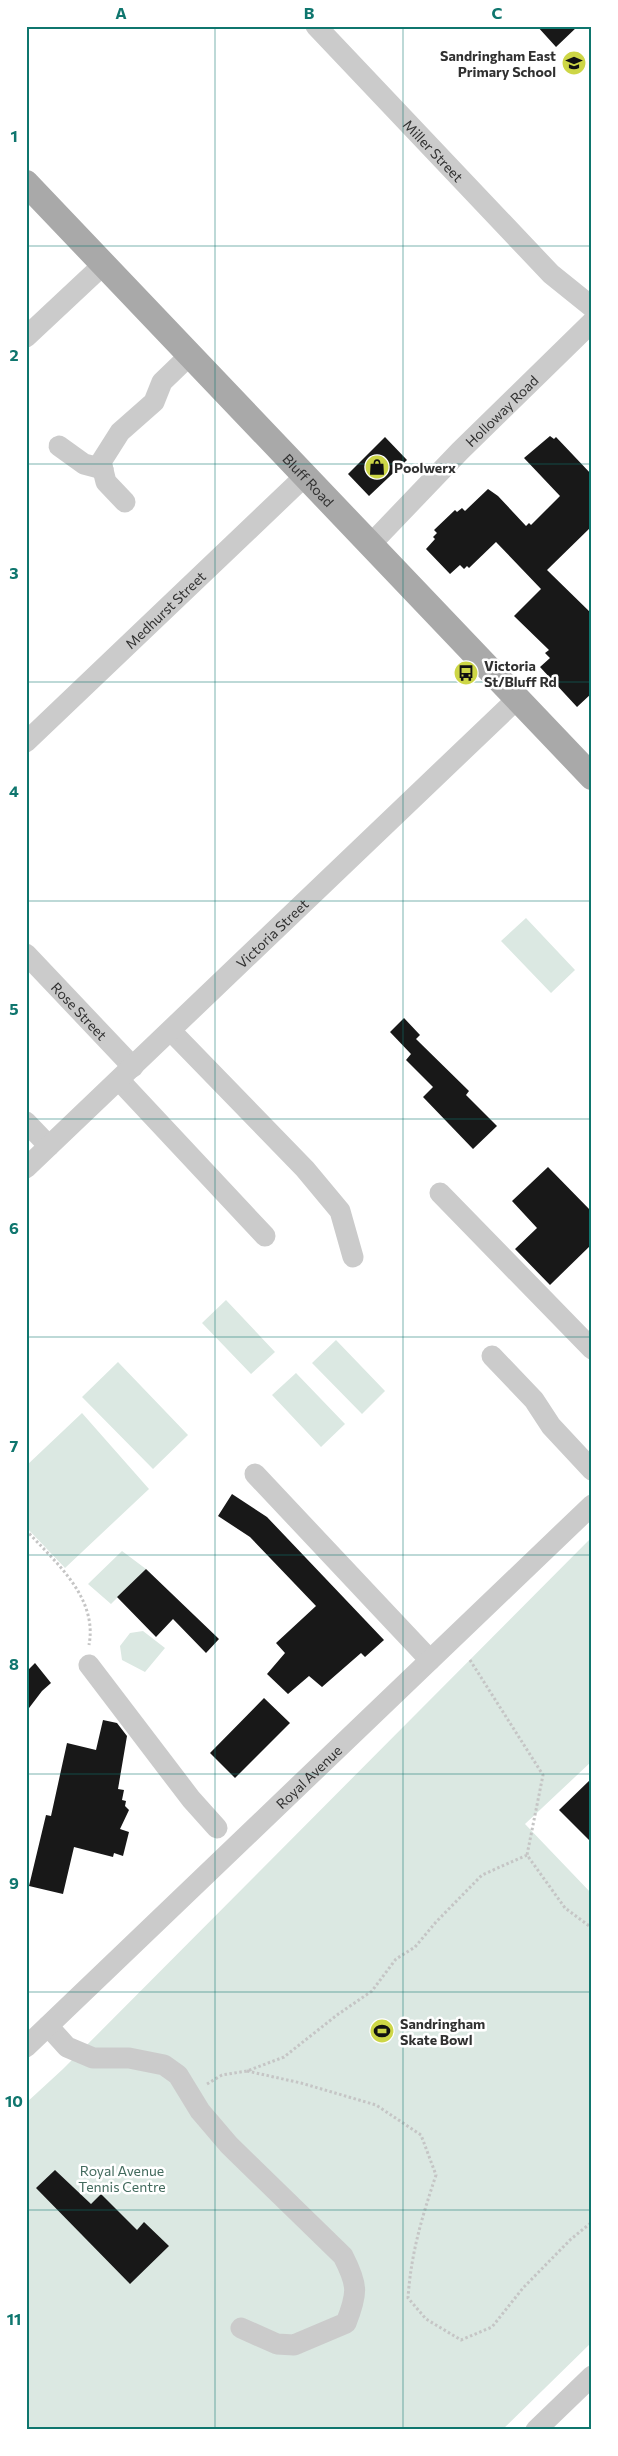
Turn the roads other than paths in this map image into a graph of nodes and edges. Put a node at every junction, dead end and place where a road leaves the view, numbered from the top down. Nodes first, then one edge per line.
1 (316, 26) edge
2 (28, 187) edge
3 (104, 264) junction
4 (591, 318) edge
5 (26, 337) edge
6 (190, 355) junction
7 (60, 446) dead end
8 (103, 469) junction
9 (305, 476) junction
10 (125, 502) dead end
11 (370, 545) junction
12 (518, 699) junction
13 (26, 742) edge
14 (588, 766) edge
15 (26, 954) edge
16 (171, 1031) junction
17 (126, 1074) junction
18 (26, 1122) edge
19 (49, 1146) junction
20 (26, 1168) edge
21 (440, 1193) dead end
22 (265, 1236) dead end
23 (353, 1258) dead end
24 (592, 1349) edge
25 (492, 1356) dead end
26 (592, 1470) edge
27 (255, 1474) dead end
28 (592, 1505) edge
29 (430, 1660) junction
30 (89, 1665) road end
31 (217, 1828) dead end
32 (48, 2026) junction
33 (26, 2047) edge
34 (241, 2328) dead end
35 (592, 2376) edge
36 (536, 2430) edge

1 - 4 street, Miller Street
2 - 3 main road, Bluff Road
3 - 5 street
3 - 6 main road, Bluff Road
4 - 11 street, Holloway Road
6 - 8 street
6 - 9 main road, Bluff Road
7 - 8 street
8 - 10 street
9 - 11 main road, Bluff Road
9 - 13 street, Medhurst Street
11 - 12 main road, Bluff Road
12 - 14 main road, Bluff Road
12 - 16 street, Victoria Street
15 - 17 street, Rose Street
16 - 17 street, Victoria Street
16 - 23 street
17 - 19 street, Victoria Street
17 - 22 street, Rose Street
18 - 19 street
19 - 20 street, Victoria Street
21 - 24 street
25 - 26 street
27 - 29 street
28 - 29 street, Royal Avenue
29 - 32 street, Royal Avenue
30 - 31 street
32 - 33 street, Royal Avenue
32 - 34 street
35 - 36 street

